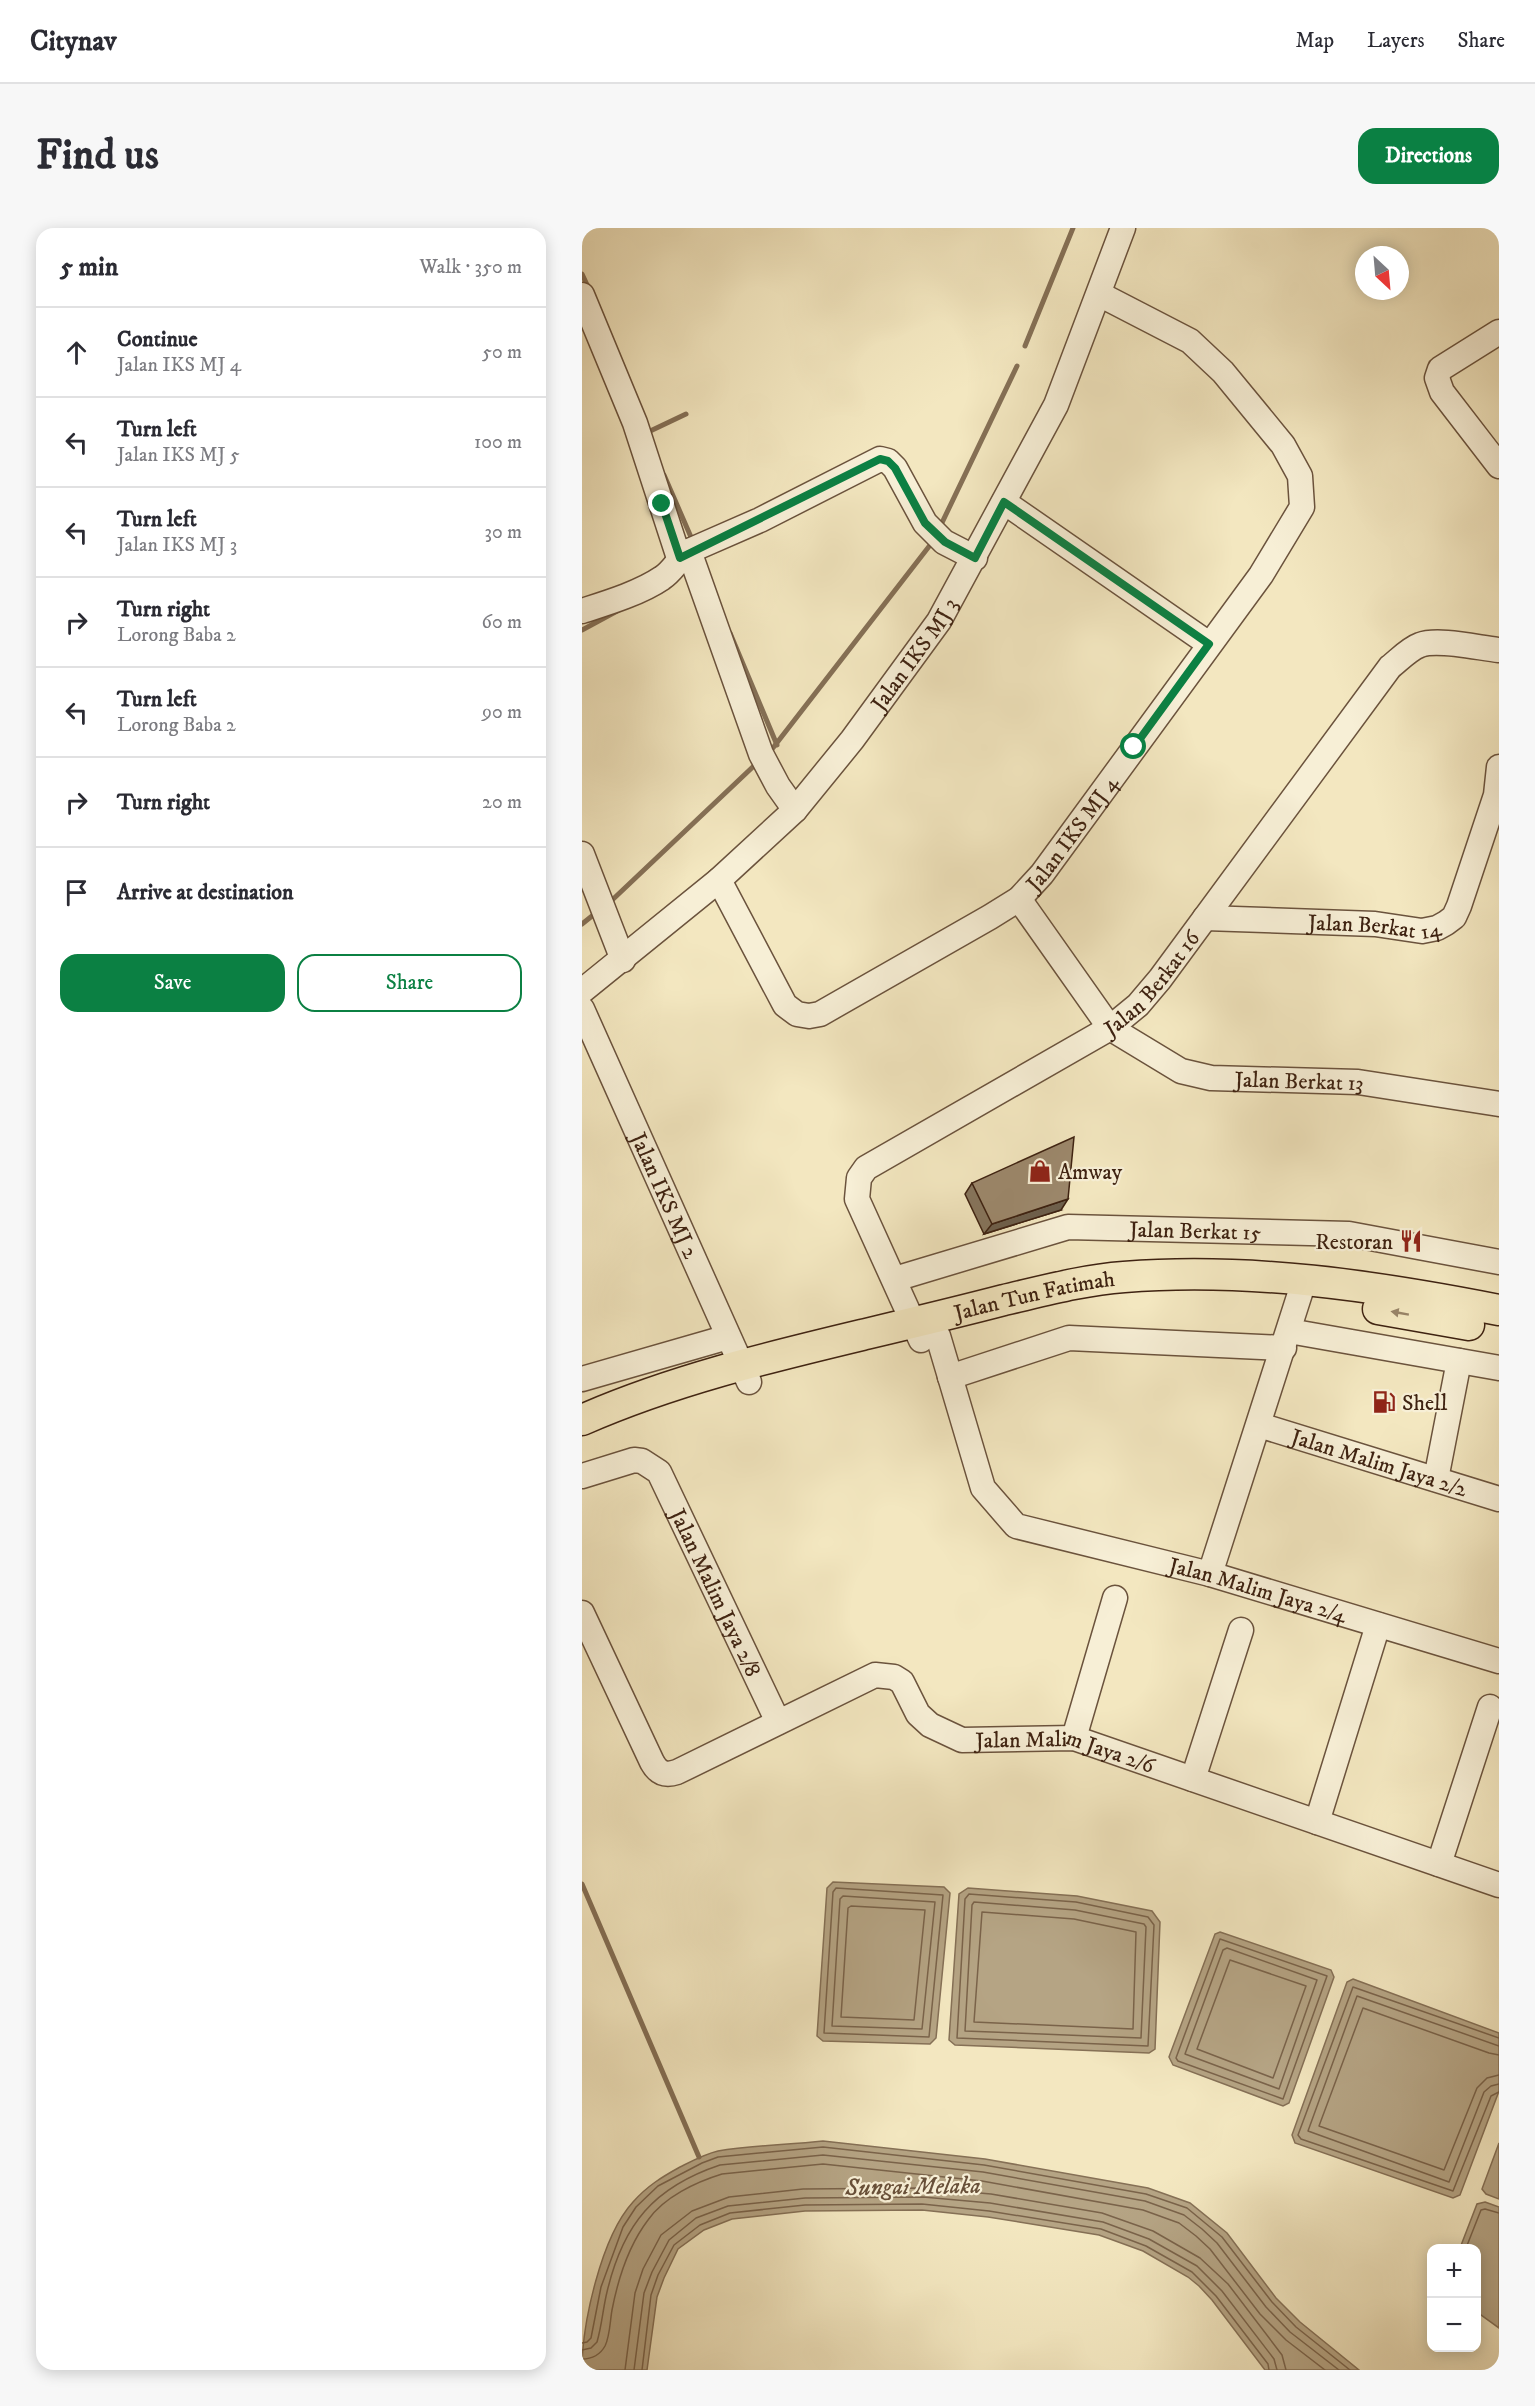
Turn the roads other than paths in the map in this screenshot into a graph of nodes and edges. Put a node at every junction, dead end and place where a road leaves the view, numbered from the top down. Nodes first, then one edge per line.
1 (1123, 228) edge
2 (1099, 294) junction
3 (582, 296) edge
4 (1499, 332) edge
5 (1499, 466) edge
6 (1004, 502) junction
7 (684, 555) junction
8 (975, 558) junction
9 (582, 612) edge
10 (1209, 644) junction
11 (1499, 650) edge
12 (1499, 767) edge
13 (795, 810) junction
14 (582, 854) edge
15 (719, 880) junction
16 (1019, 899) junction
17 (1205, 918) junction
18 (622, 960) junction
19 (582, 991) edge
20 (582, 1009) edge
21 (1110, 1028) junction
22 (1499, 1104) edge
23 (1499, 1262) edge
24 (895, 1279) junction
25 (1302, 1290) junction
26 (1499, 1310) edge
27 (1435, 1319) junction
28 (1499, 1330) edge
29 (924, 1333) junction
30 (728, 1337) junction
31 (1287, 1340) junction
32 (1428, 1356) junction
33 (1459, 1361) junction
34 (1499, 1368) edge
35 (745, 1373) junction
36 (950, 1377) junction
37 (582, 1378) edge
38 (582, 1420) edge
39 (1259, 1425) junction
40 (582, 1438) edge
41 (582, 1476) edge
42 (1436, 1479) junction
43 (1499, 1499) edge
44 (1016, 1526) joint
45 (1210, 1574) junction
46 (1115, 1598) dead end
47 (582, 1613) edge
48 (1378, 1625) junction
49 (1241, 1630) dead end
50 (1499, 1661) edge
51 (1490, 1707) dead end
52 (778, 1722) junction
53 (1074, 1738) junction
54 (1192, 1779) junction
55 (1317, 1822) junction
56 (1439, 1864) junction
57 (1499, 1885) edge

1 - 2 street, Jalan IKS MJ 3
2 - 6 street, Jalan IKS MJ 3
2 - 10 street, Jalan IKS MJ 4
3 - 7 street
4 - 5 street
6 - 8 street, Jalan IKS MJ 3
6 - 10 street
7 - 8 street
7 - 9 street
7 - 13 street
8 - 13 street, Jalan IKS MJ 3
10 - 16 street, Jalan IKS MJ 4
11 - 17 street, Jalan Berkat 16
12 - 17 street, Jalan Berkat 14
13 - 15 street, Jalan IKS MJ 3
14 - 18 street
15 - 16 street, Jalan IKS MJ 4
15 - 18 street, Jalan IKS MJ 3
16 - 21 street
17 - 21 street, Jalan Berkat 16
18 - 19 street, Jalan IKS MJ 3
20 - 30 street, Jalan IKS MJ 2
21 - 22 street, Jalan Berkat 13
21 - 24 street, Jalan Berkat 16
23 - 24 street, Jalan Berkat 15
24 - 29 street, Jalan Berkat 16
25 - 26 main road, Jalan Tun Fatimah
27 -> 25 main road, Jalan Tun Fatimah
25 - 29 main road, Jalan Tun Fatimah
25 - 31 street
27 - 28 main road, Jalan Tun Fatimah
27 - 32 street
29 - 35 main road, Jalan Tun Fatimah
29 - 36 street, Jalan Berkat 16
30 - 35 street, Jalan IKS MJ 2
30 - 37 street
31 - 32 street
31 - 36 street
31 - 39 street
32 - 33 street
33 - 34 street
33 - 42 street
35 - 38 main road, Jalan Tun Fatimah
35 - 40 main road, Jalan Tun Fatimah
36 - 44 street, Jalan Berkat 16
39 - 42 street, Jalan Malim Jaya 2/2
39 - 45 street
41 - 52 street, Jalan Malim Jaya 2/8
42 - 43 street, Jalan Malim Jaya 2/2
44 - 45 street, Jalan Malim Jaya 2/4
45 - 48 street, Jalan Malim Jaya 2/4
46 - 53 street
47 - 52 street, Jalan Malim Jaya 2/6
48 - 50 street, Jalan Malim Jaya 2/4
48 - 55 street
49 - 54 street
51 - 56 street
52 - 53 street, Jalan Malim Jaya 2/6
53 - 54 street, Jalan Malim Jaya 2/6
54 - 55 street, Jalan Malim Jaya 2/6
55 - 56 street, Jalan Malim Jaya 2/6
56 - 57 street, Jalan Malim Jaya 2/6

